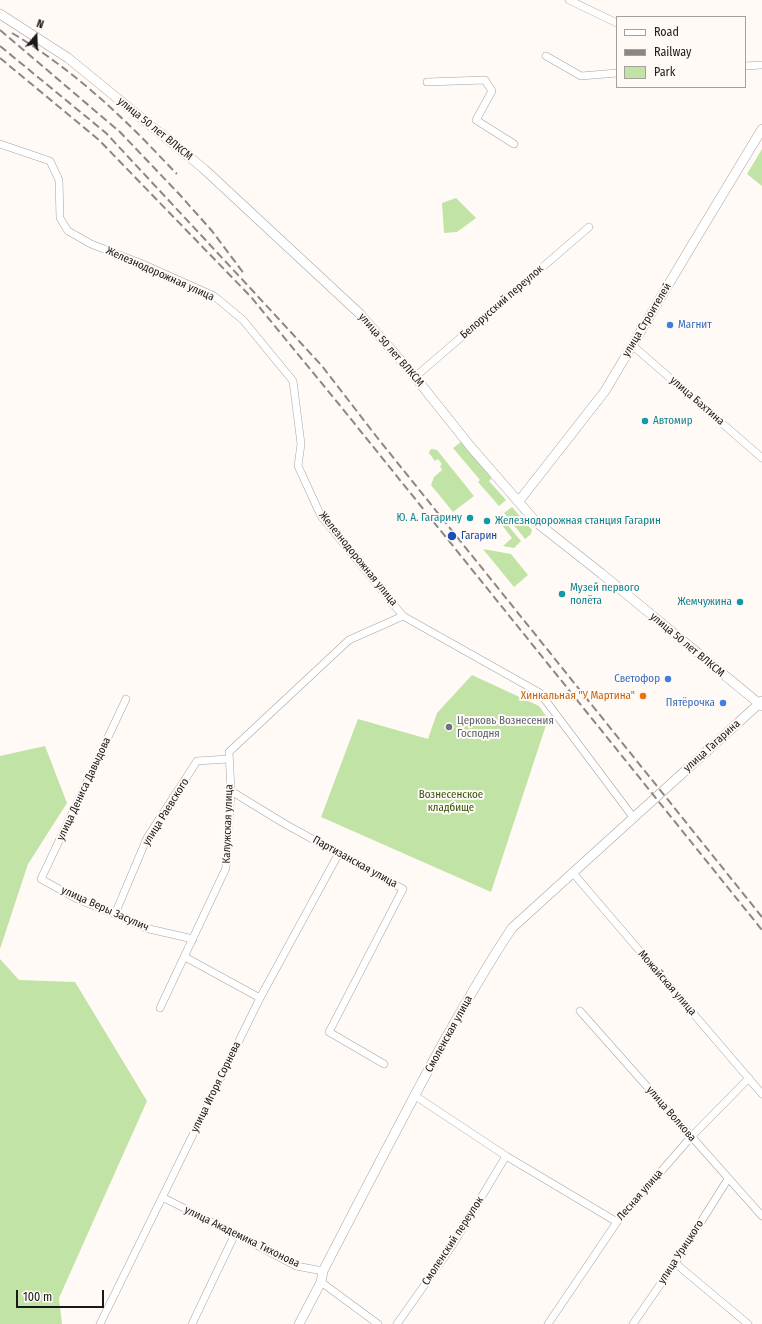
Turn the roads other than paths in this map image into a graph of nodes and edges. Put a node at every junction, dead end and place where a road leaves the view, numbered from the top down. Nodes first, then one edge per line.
1 (569, 0) edge
2 (0, 14) edge
3 (616, 23) edge
4 (546, 56) dead end
5 (762, 65) edge
6 (746, 66) edge
7 (616, 73) edge
8 (427, 82) dead end
9 (762, 129) edge
10 (0, 144) edge
11 (514, 144) dead end
12 (589, 227) dead end
13 (632, 345) junction
14 (415, 377) junction
15 (762, 458) edge
16 (519, 501) junction
17 (404, 616) junction
18 (126, 699) dead end
19 (761, 704) edge
20 (228, 758) junction
21 (231, 791) junction
22 (662, 791) joint
23 (633, 817) junction
24 (338, 853) junction
25 (572, 873) junction
26 (41, 880) joint
27 (115, 914) junction
28 (193, 939) junction
29 (184, 957) junction
30 (260, 998) junction
31 (160, 1008) dead end
32 (580, 1011) dead end
33 (384, 1064) dead end
34 (749, 1078) junction
35 (762, 1094) edge
36 (414, 1095) junction
37 (691, 1137) junction
38 (506, 1156) junction
39 (728, 1179) junction
40 (162, 1197) junction
41 (762, 1216) edge
42 (616, 1222) junction
43 (235, 1234) junction
44 (675, 1263) junction
45 (323, 1271) junction
46 (321, 1282) junction
47 (100, 1324) edge
48 (192, 1324) edge
49 (299, 1324) edge
50 (378, 1324) edge
51 (397, 1324) edge
52 (548, 1324) edge
53 (633, 1324) edge
54 (748, 1324) edge

1 - 3 street
2 - 14 main road, улица 50 лет ВЛКСМ
4 - 7 street
5 - 6 street
8 - 11 street
9 - 13 main road, улица Строителей
10 - 17 street, Железнодорожная улица
12 - 14 street, Белорусский переулок
13 - 15 street, улица Бахтина
13 - 16 main road, улица Строителей
14 - 16 main road, улица 50 лет ВЛКСМ
16 - 19 main road, улица 50 лет ВЛКСМ
17 - 20 street
17 - 23 street, Железнодорожная улица
18 - 26 street, улица Дениса Давыдова
19 - 22 main road, улица Гагарина
20 - 21 street, Калужская улица
20 - 27 street, улица Раевского
21 - 24 street, Партизанская улица
21 - 28 street, Калужская улица
22 - 23 main road, Смоленская улица
23 - 25 main road, Смоленская улица
24 - 30 street, улица Игоря Сорнева
24 - 33 street, Партизанская улица
25 - 34 street, Можайская улица
25 - 36 main road, Смоленская улица
26 - 27 street, улица Веры Засулич
27 - 28 street, улица Веры Засулич
28 - 29 street, Калужская улица
29 - 30 street
29 - 31 street, Калужская улица
30 - 40 street, улица Игоря Сорнева
32 - 37 street, улица Волкова
34 - 35 street, Можайская улица
34 - 37 street, Лесная улица
36 - 38 street
36 - 45 main road, Смоленская улица
37 - 39 street, улица Волкова
37 - 42 street, Лесная улица
38 - 42 street
38 - 51 street, Смоленский переулок
39 - 41 street, улица Волкова
39 - 44 street, улица Урицкого
40 - 43 street, улица Академика Тихонова
40 - 47 street, улица Игоря Сорнева
42 - 52 street, Лесная улица
43 - 45 street, улица Академика Тихонова
43 - 48 street
44 - 53 street, улица Урицкого
44 - 54 street
45 - 46 main road, Смоленская улица
46 - 49 main road, Смоленская улица
46 - 50 street

